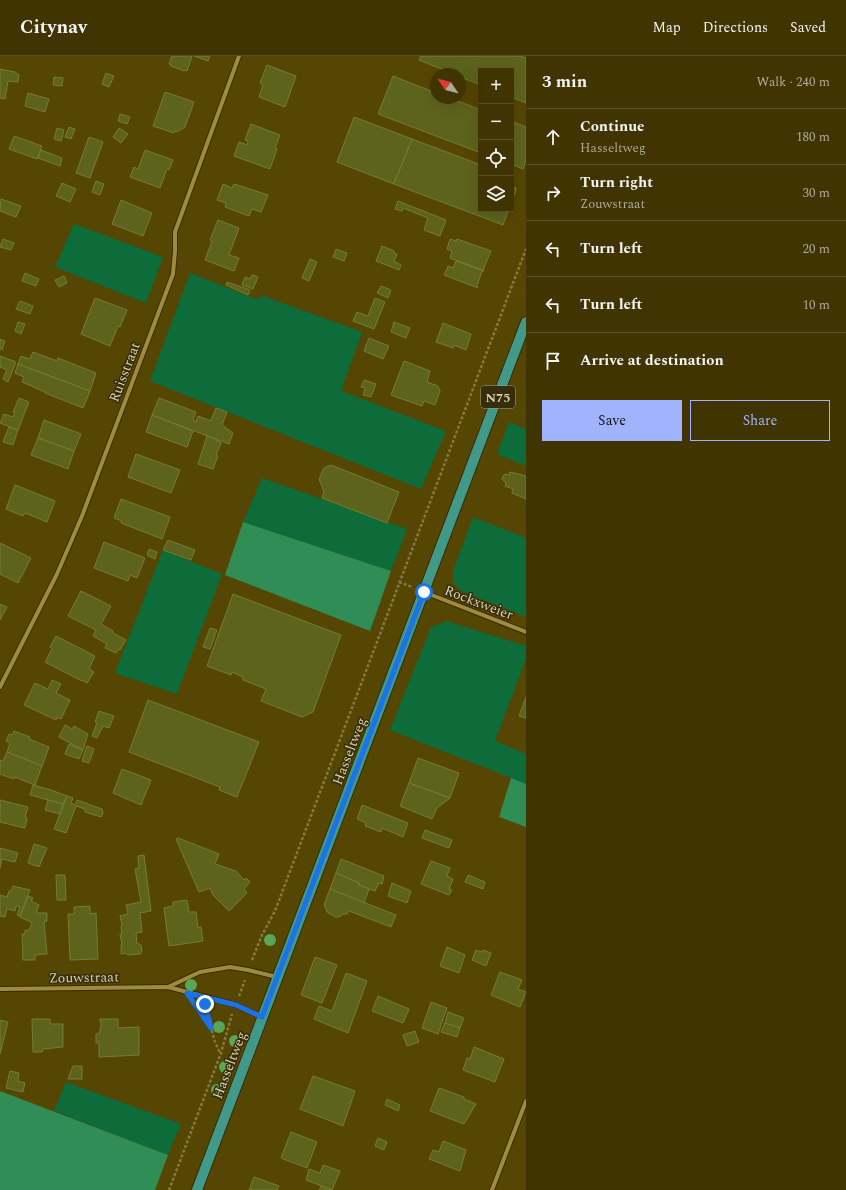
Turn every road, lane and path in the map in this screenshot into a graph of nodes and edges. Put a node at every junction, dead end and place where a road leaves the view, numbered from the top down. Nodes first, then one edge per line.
1 (239, 56) edge
2 (526, 249) edge
3 (526, 322) edge
4 (399, 582) junction
5 (414, 588) dead end
6 (424, 592) junction
7 (526, 632) edge
8 (0, 686) edge
9 (251, 963) dead end
10 (278, 977) junction
11 (243, 983) dead end
12 (168, 987) junction
13 (0, 990) edge
14 (187, 993) junction
15 (238, 998) dead end
16 (205, 1004) dead end
17 (232, 1015) dead end
18 (262, 1017) junction
19 (211, 1028) junction
20 (221, 1053) junction
21 (526, 1101) edge
22 (169, 1190) edge
23 (196, 1190) edge
24 (492, 1190) edge

1 - 8 street, Ruisstraat
2 - 4 path
3 - 6 main road, Hasseltweg / N75
4 - 5 path
4 - 9 path
6 - 7 street, Rockxweier
6 - 10 main road, Hasseltweg / N75
10 - 12 street, Zouwstraat
10 - 18 main road, Hasseltweg / N75
11 - 15 path
12 - 13 street, Zouwstraat
12 - 14 street, Zouwstraat
14 - 18 street, Zouwstraat
14 - 19 path
16 - 19 path
17 - 20 path
18 - 23 main road, Hasseltweg / N75
19 - 20 path
20 - 22 path
21 - 24 street

